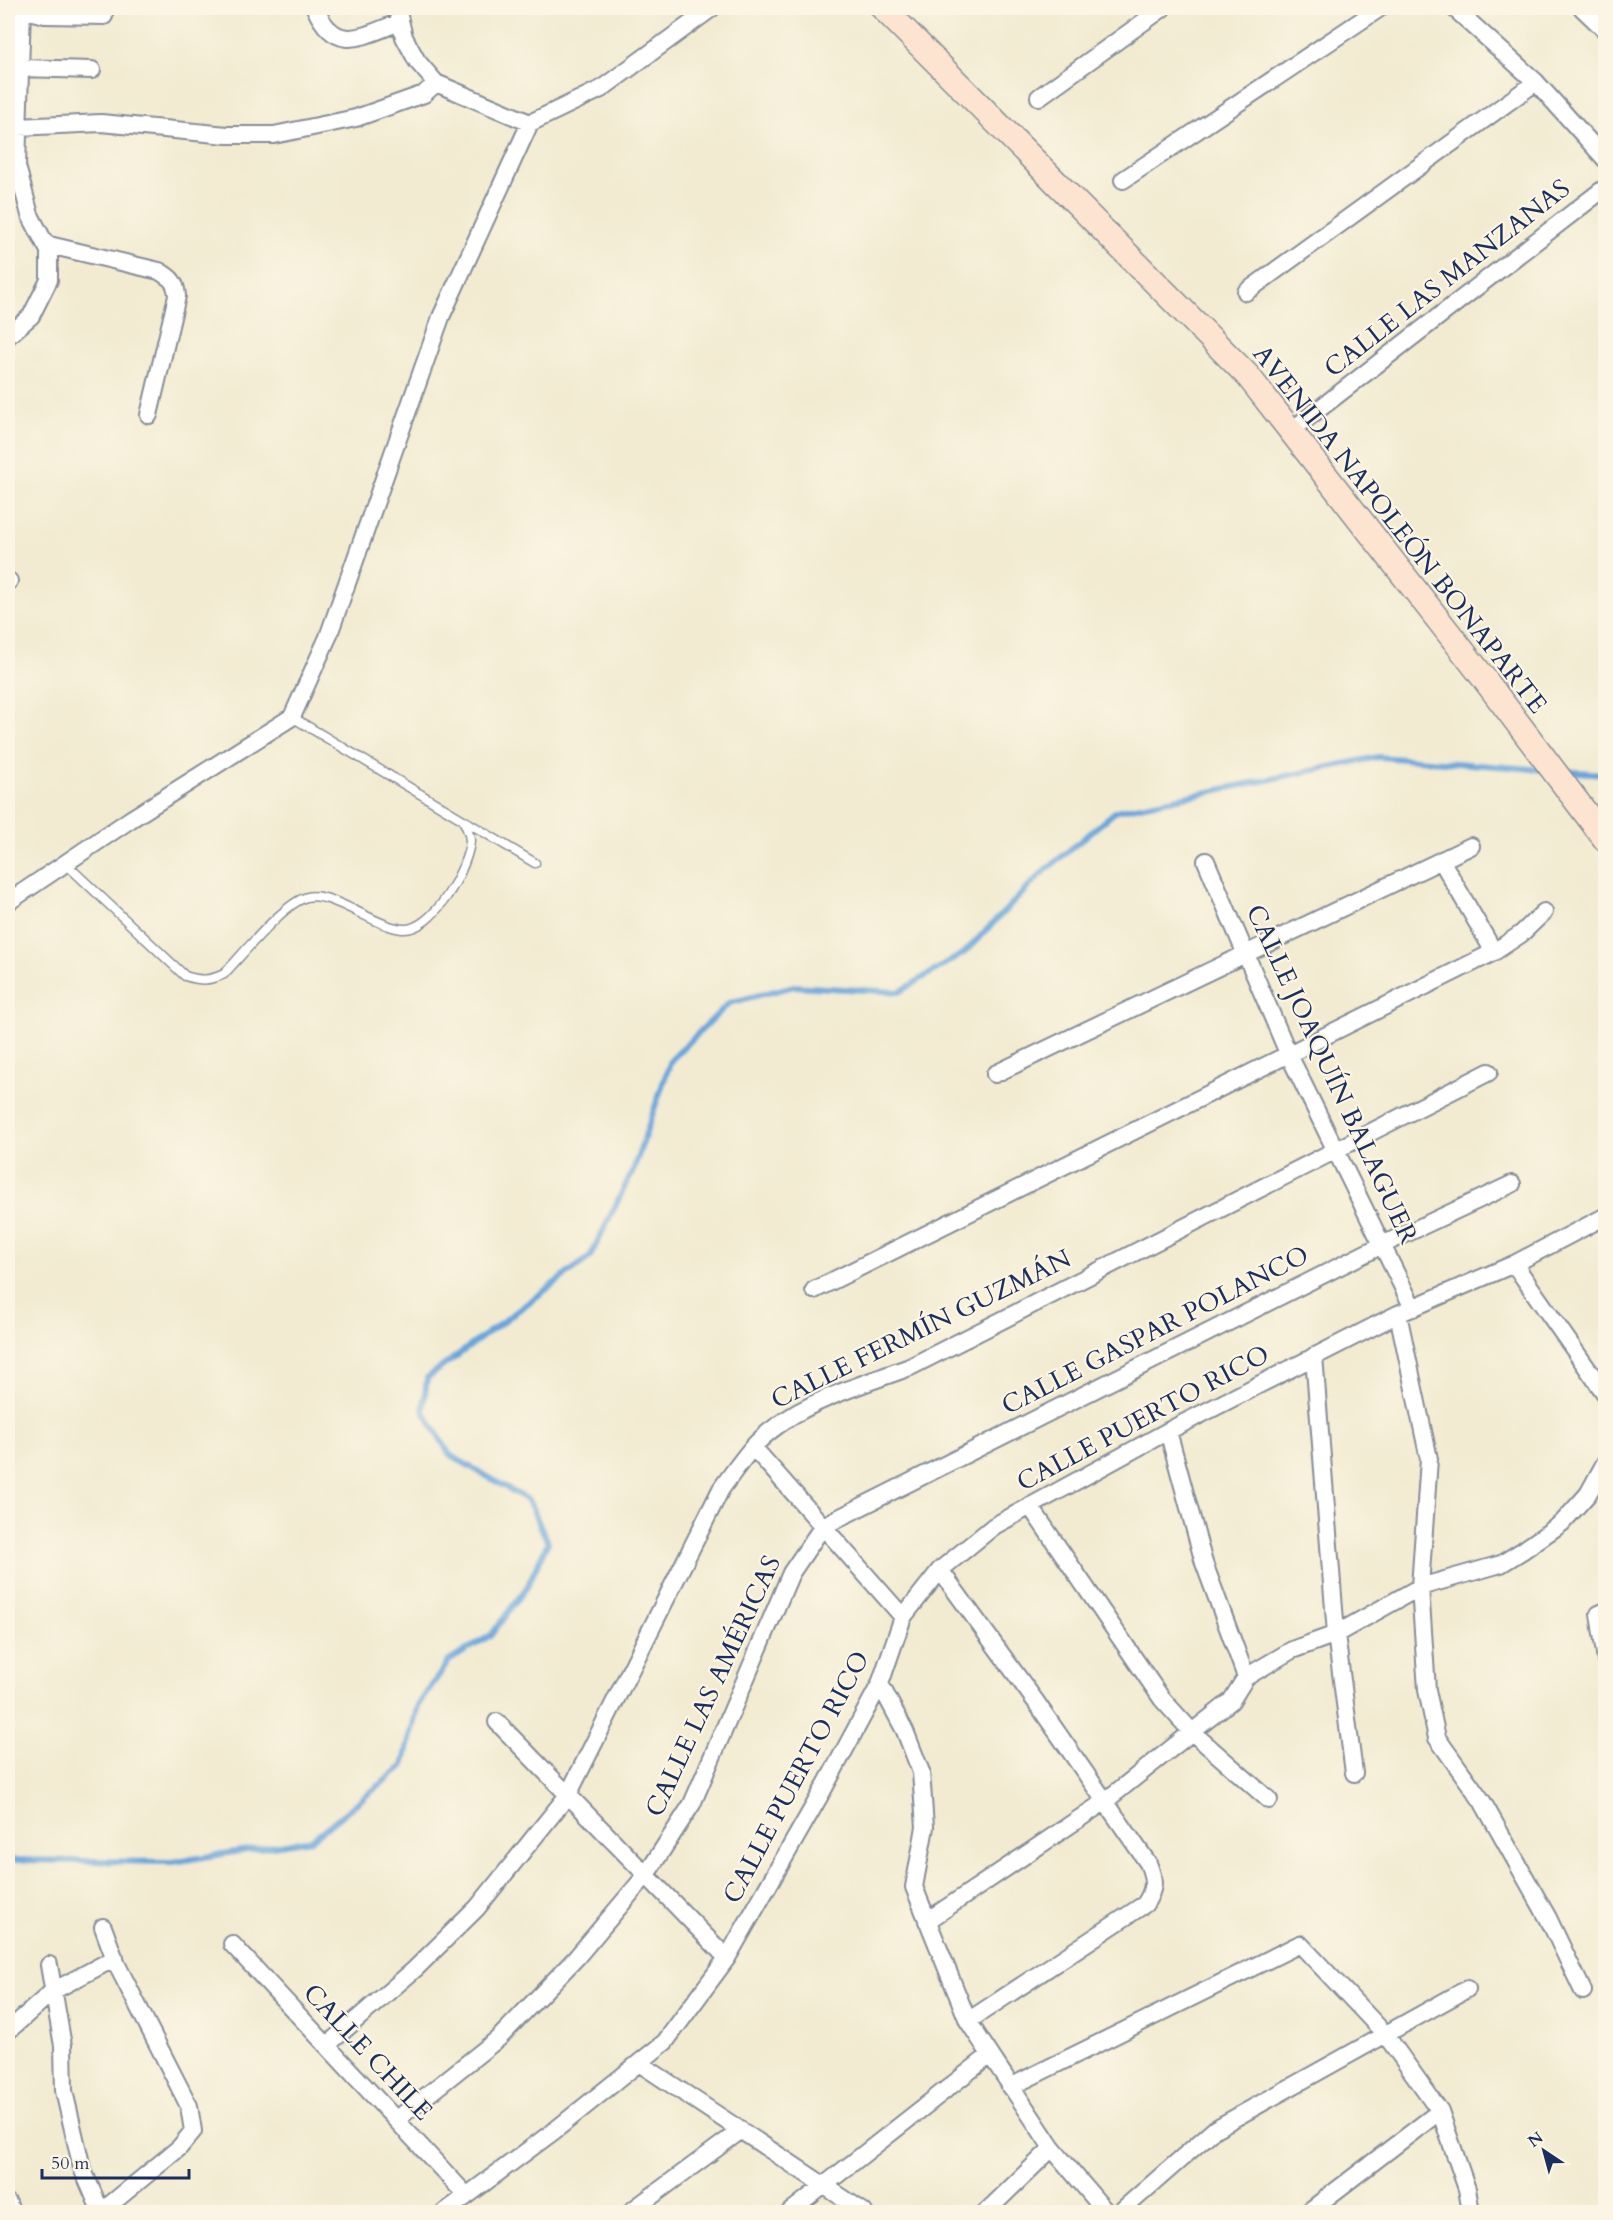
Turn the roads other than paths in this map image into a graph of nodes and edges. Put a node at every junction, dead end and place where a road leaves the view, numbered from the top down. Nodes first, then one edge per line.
1 (315, 8) edge
2 (712, 8) edge
3 (883, 8) edge
4 (1163, 8) edge
5 (1380, 8) edge
6 (1454, 8) edge
7 (20, 9) edge
8 (1593, 11) edge
9 (399, 15) edge
10 (104, 16) dead end
11 (1605, 31) edge
12 (21, 68) junction
13 (92, 70) dead end
14 (1536, 82) junction
15 (436, 83) junction
16 (14, 92) edge
17 (1039, 97) dead end
18 (530, 123) junction
19 (15, 125) edge
20 (1605, 160) edge
21 (1123, 180) dead end
22 (1605, 188) edge
23 (45, 244) junction
24 (1246, 292) dead end
25 (8, 336) edge
26 (148, 415) dead end
27 (1292, 430) junction
28 (292, 717) junction
29 (463, 820) junction
30 (1605, 840) edge
31 (1471, 846) dead end
32 (1441, 860) junction
33 (1206, 861) dead end
34 (65, 863) junction
35 (535, 863) dead end
36 (8, 902) edge
37 (1544, 912) dead end
38 (1494, 952) junction
39 (1248, 954) junction
40 (1288, 1053) junction
41 (1489, 1072) dead end
42 (995, 1074) dead end
43 (1336, 1151) junction
44 (1512, 1184) dead end
45 (1605, 1216) edge
46 (1382, 1245) junction
47 (1514, 1264) junction
48 (814, 1290) dead end
49 (1405, 1311) junction
50 (1314, 1356) junction
51 (1605, 1395) edge
52 (1168, 1431) junction
53 (753, 1447) junction
54 (1605, 1461) edge
55 (1030, 1506) junction
56 (823, 1526) junction
57 (940, 1570) junction
58 (1420, 1587) junction
59 (1605, 1611) edge
60 (903, 1617) junction
61 (1336, 1634) junction
62 (1605, 1660) edge
63 (1246, 1677) junction
64 (880, 1684) junction
65 (497, 1722) dead end
66 (1192, 1732) junction
67 (1354, 1773) dead end
68 (568, 1796) junction
69 (1269, 1800) dead end
70 (1104, 1802) junction
71 (646, 1875) junction
72 (927, 1921) junction
73 (103, 1927) dead end
74 (232, 1944) dead end
75 (115, 1958) junction
76 (727, 1958) junction
77 (49, 1965) dead end
78 (1467, 1989) dead end
79 (53, 1991) junction
80 (1582, 1991) dead end
81 (968, 2021) junction
82 (8, 2031) edge
83 (1385, 2034) junction
84 (327, 2045) junction
85 (990, 2055) junction
86 (639, 2062) junction
87 (1010, 2087) junction
88 (1440, 2111) junction
89 (396, 2120) junction
90 (740, 2131) junction
91 (1052, 2148) junction
92 (821, 2186) junction
93 (467, 2196) junction
94 (8, 2203) edge
95 (11, 2212) edge
96 (101, 2212) edge
97 (445, 2212) edge
98 (630, 2212) edge
99 (790, 2212) edge
100 (864, 2212) edge
101 (986, 2212) edge
102 (1106, 2212) edge
103 (1120, 2212) edge
104 (1308, 2212) edge
105 (1472, 2212) edge

1 - 9 street
2 - 18 street
3 - 27 main road, AVENIDA NAPOLEÓN BONAPARTE
4 - 17 street
5 - 21 street
6 - 14 street
7 - 10 street
7 - 12 street
8 - 11 street
9 - 15 street
12 - 13 street
12 - 16 street
14 - 20 street
14 - 24 street
15 - 18 street
15 - 19 street
16 - 19 street
18 - 28 street
19 - 23 street
22 - 27 street, CALLE LAS MANZANAS
23 - 25 street
23 - 26 street
27 - 30 main road, AVENIDA NAPOLEÓN BONAPARTE
28 - 29 lane
28 - 34 street
29 - 34 lane
29 - 35 lane
31 - 32 street
32 - 38 street
32 - 39 street
33 - 39 street, CALLE JOAQUÍN BALAGUER
34 - 36 street
37 - 38 street
38 - 40 street
39 - 40 street, CALLE JOAQUÍN BALAGUER
39 - 42 street
40 - 43 street, CALLE JOAQUÍN BALAGUER
40 - 48 street
41 - 43 street, CALLE FERMÍN GUZMÁN
43 - 46 street, CALLE JOAQUÍN BALAGUER
43 - 53 street, CALLE FERMÍN GUZMÁN
44 - 46 street, CALLE GASPAR POLANCO
45 - 47 street, CALLE PUERTO RICO
46 - 49 street, CALLE JOAQUÍN BALAGUER
46 - 56 street, CALLE GASPAR POLANCO
47 - 49 street, CALLE PUERTO RICO
47 - 51 street
49 - 50 street, CALLE PUERTO RICO
49 - 58 street, CALLE JOAQUÍN BALAGUER
50 - 52 street, CALLE PUERTO RICO
50 - 61 street
52 - 55 street, CALLE PUERTO RICO
52 - 63 street
53 - 56 street
53 - 68 street, CALLE FERMÍN GUZMÁN
54 - 58 street
55 - 57 street, CALLE PUERTO RICO
55 - 66 street
56 - 60 street
56 - 71 street, CALLE LAS AMÉRICAS
57 - 60 street, CALLE PUERTO RICO
57 - 70 street
58 - 61 street
58 - 80 street, CALLE JOAQUÍN BALAGUER
59 - 62 street
60 - 64 street, CALLE PUERTO RICO
61 - 63 street
61 - 67 street
63 - 66 street
64 - 72 street
64 - 76 street, CALLE PUERTO RICO
65 - 68 street
66 - 69 street
66 - 70 street
68 - 71 street
68 - 84 street, CALLE FERMÍN GUZMÁN
70 - 72 street
70 - 81 street
71 - 76 street
71 - 89 street, CALLE LAS AMÉRICAS
72 - 81 street
73 - 75 street
74 - 84 street, CALLE CHILE
75 - 79 street
75 - 96 street
76 - 86 street, CALLE PUERTO RICO
77 - 79 street
78 - 83 street
79 - 82 street
79 - 96 street
81 - 85 street
83 - 87 street
83 - 88 street
83 - 103 street
84 - 89 street, CALLE CHILE
85 - 87 street
85 - 92 street
86 - 90 street
86 - 93 street, CALLE PUERTO RICO
87 - 91 street
88 - 104 street
88 - 105 street
89 - 93 street, CALLE CHILE
90 - 92 street
90 - 98 street
91 - 101 street
91 - 102 street
92 - 99 street
92 - 100 street
93 - 97 street, CALLE PUERTO RICO
94 - 95 street

